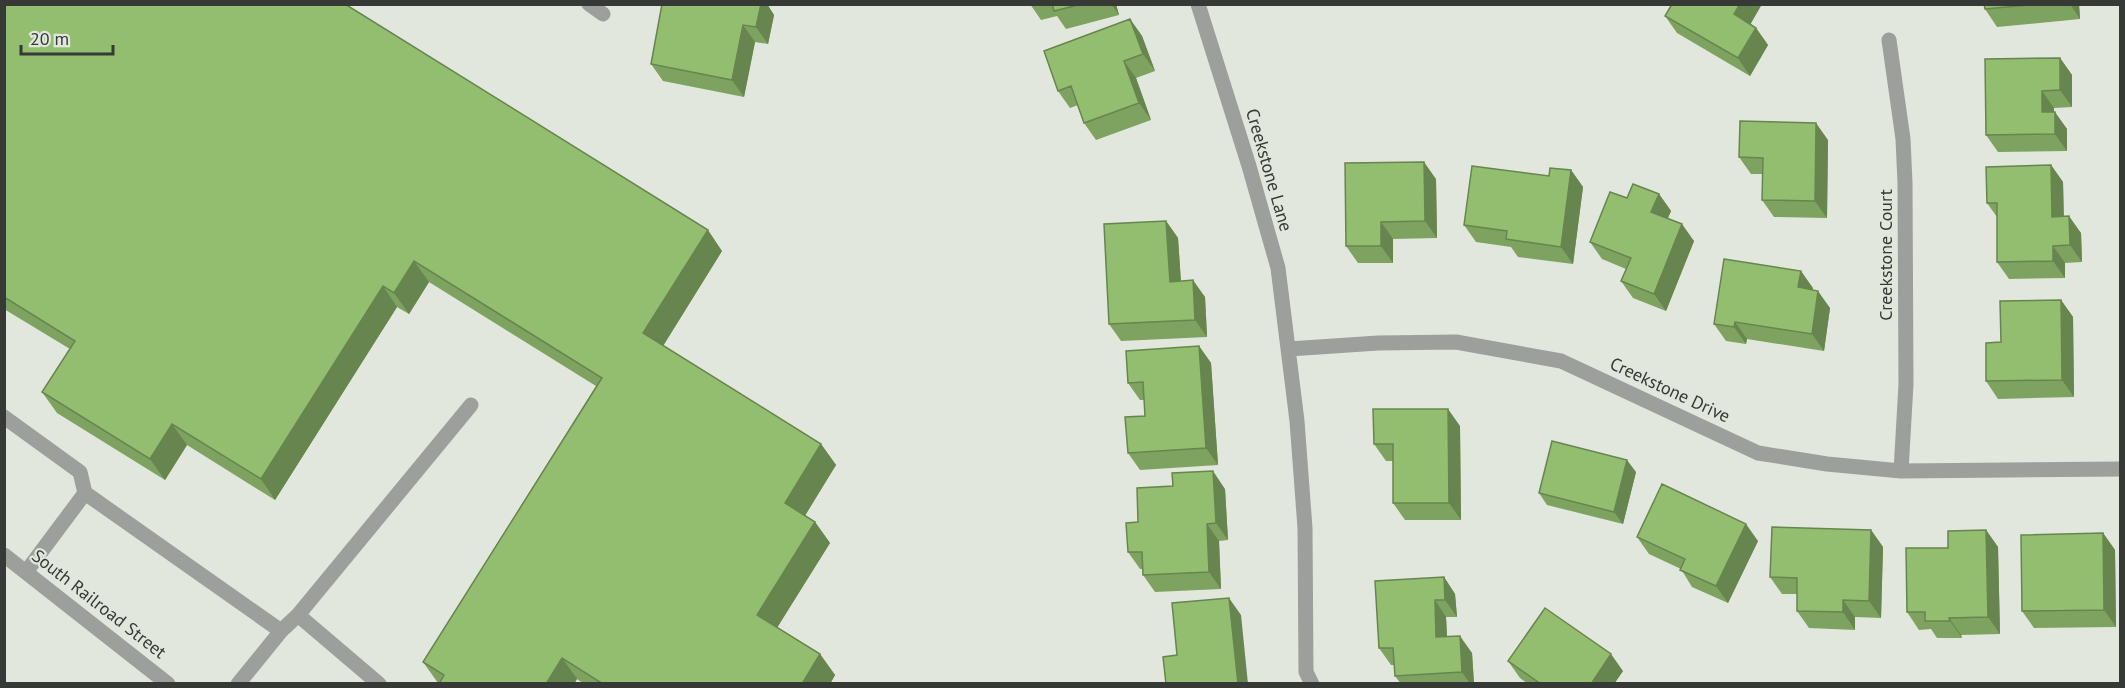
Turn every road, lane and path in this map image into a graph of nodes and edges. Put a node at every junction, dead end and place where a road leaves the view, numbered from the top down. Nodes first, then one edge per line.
1 (590, 4) edge
2 (1198, 4) edge
3 (603, 14) dead end
4 (1889, 40) dead end
5 (1289, 349) junction
6 (471, 405) dead end
7 (4, 417) edge
8 (2121, 469) edge
9 (1901, 471) junction
10 (85, 493) junction
11 (4, 555) edge
12 (26, 572) junction
13 (298, 615) junction
14 (281, 631) junction
15 (168, 684) edge
16 (238, 684) edge
17 (379, 684) edge
18 (1312, 684) edge

1 - 3 street
2 - 5 street, Creekstone Lane
4 - 9 street, Creekstone Court
5 - 9 street, Creekstone Drive
5 - 18 street
6 - 13 street
7 - 10 street
8 - 9 street, Creekstone Drive
10 - 12 street
10 - 14 street
11 - 12 street, South Railroad Street
12 - 15 street, South Railroad Street
13 - 14 street
13 - 17 street
14 - 16 street

